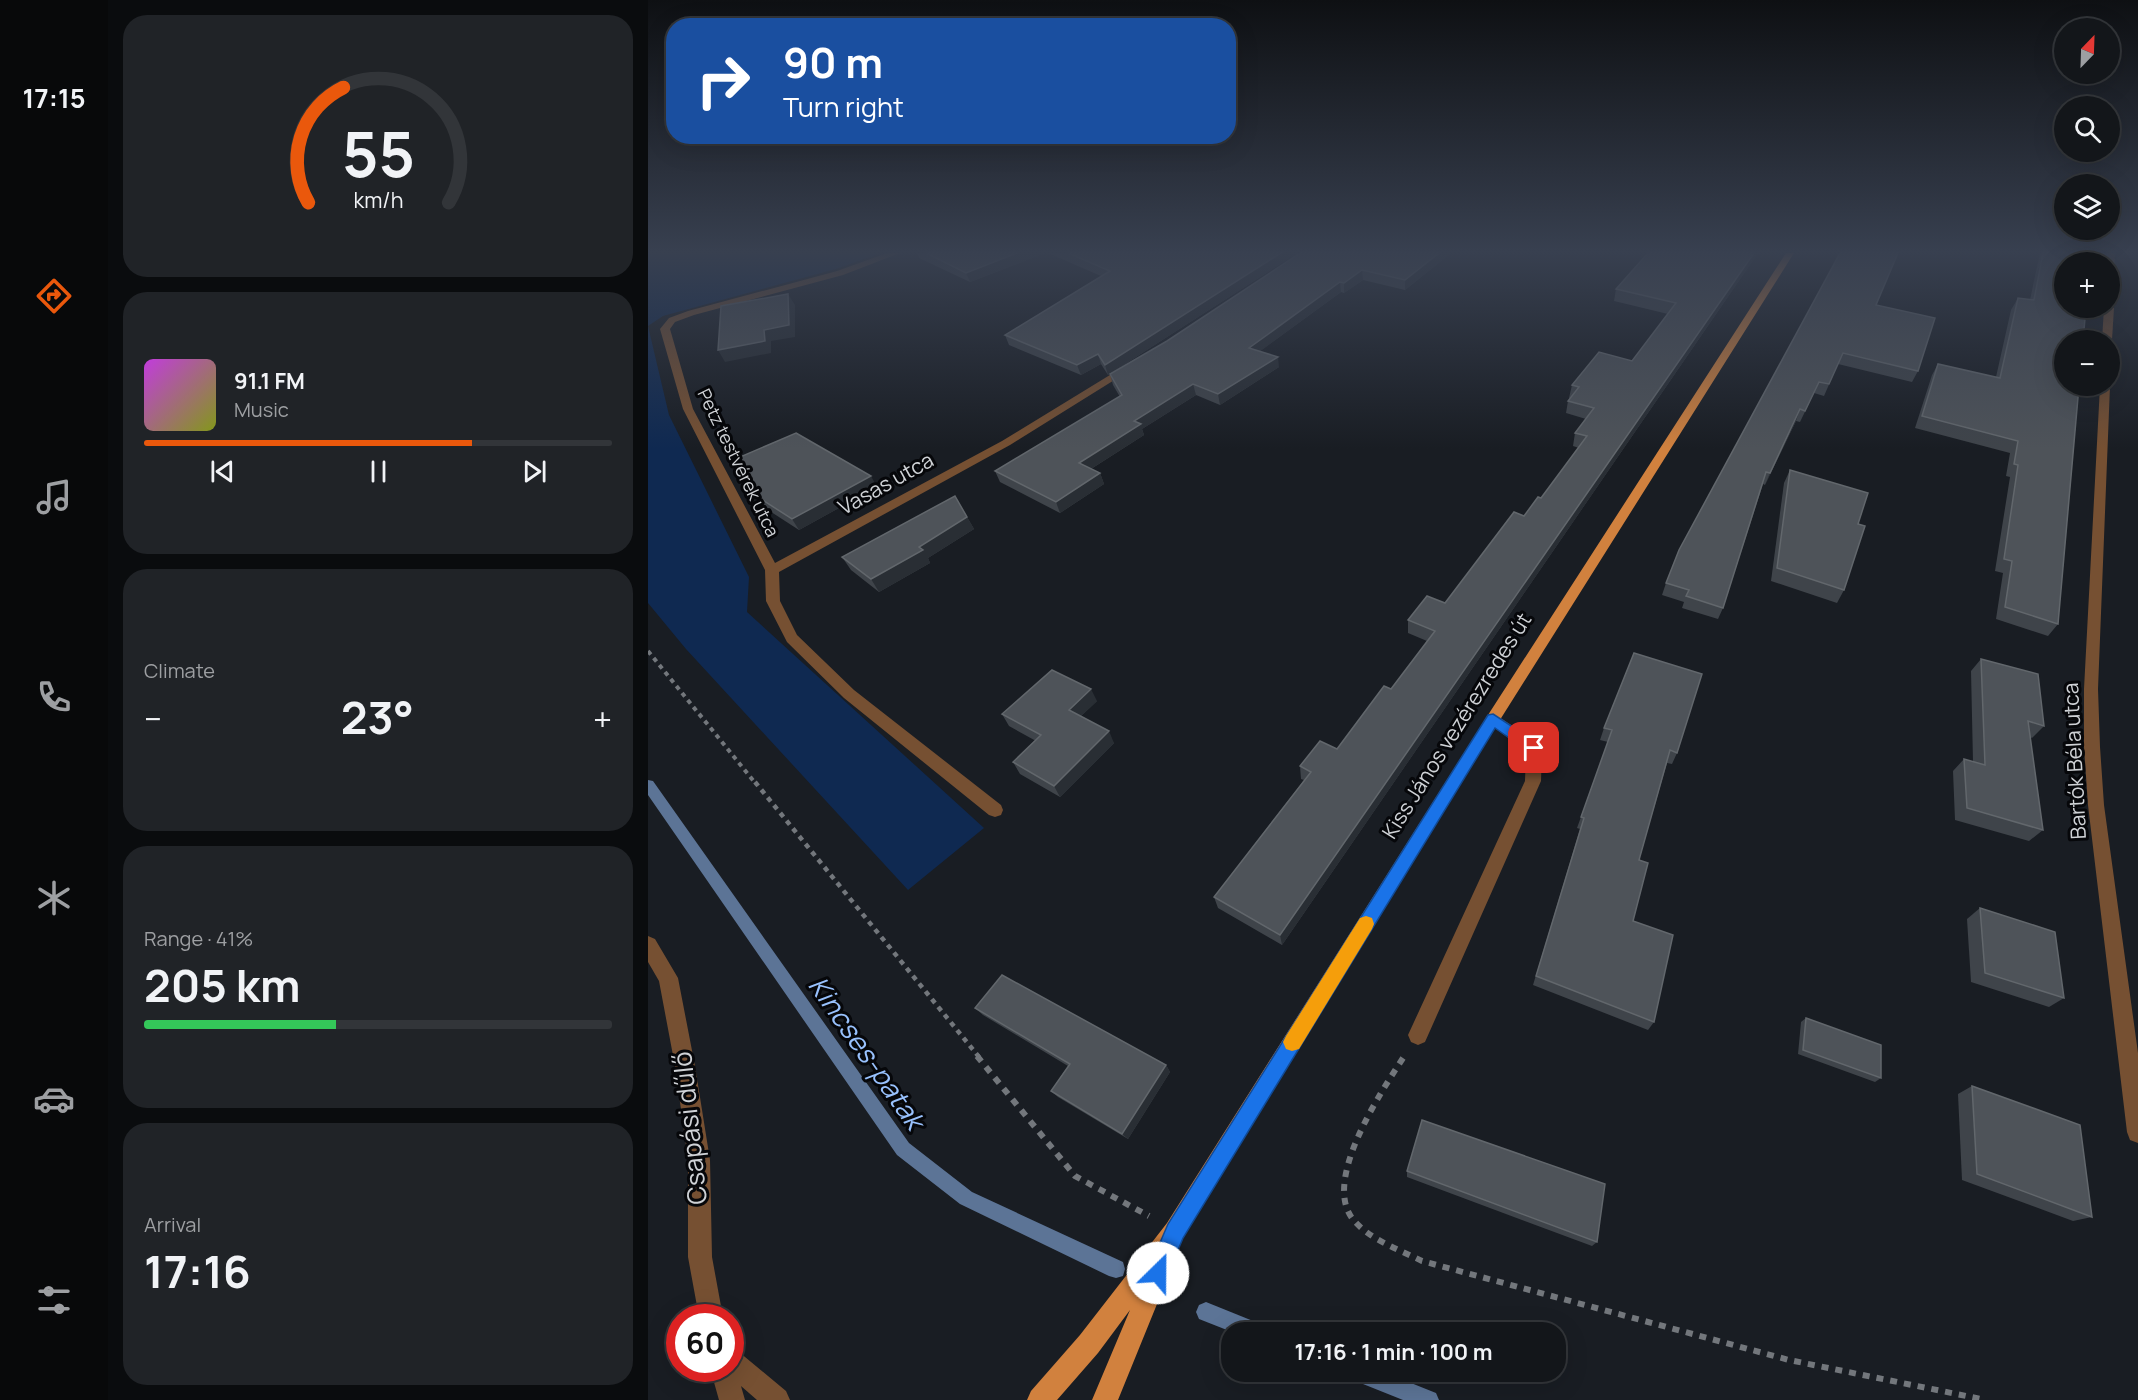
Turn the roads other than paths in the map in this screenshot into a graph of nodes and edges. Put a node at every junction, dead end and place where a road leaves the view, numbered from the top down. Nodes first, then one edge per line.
1 (677, 318) edge
2 (1748, 318) edge
3 (1135, 365) edge
4 (2105, 396) edge
5 (772, 570) junction
6 (1493, 719) junction
7 (995, 810) dead end
8 (648, 945) edge
9 (1418, 1035) road end
10 (2138, 1132) edge
11 (1175, 1231) junction
12 (709, 1304) edge
13 (744, 1373) edge
14 (727, 1382) edge
15 (1109, 1389) edge
16 (732, 1400) edge
17 (777, 1400) edge
18 (1040, 1400) edge

1 - 5 street, Petz testvérek utca
2 - 6 main road, Kiss János vezérezredes út
3 - 5 street, Vasas utca
4 - 10 street, Bartók Béla utca
5 - 7 street
6 - 9 street
6 - 11 main road, Kiss János vezérezredes út
8 - 12 street, Csapási dűlő
11 - 15 main road, Kiss János vezérezredes út
11 - 18 main road, Kiss János vezérezredes út
13 - 17 street
14 - 16 street

